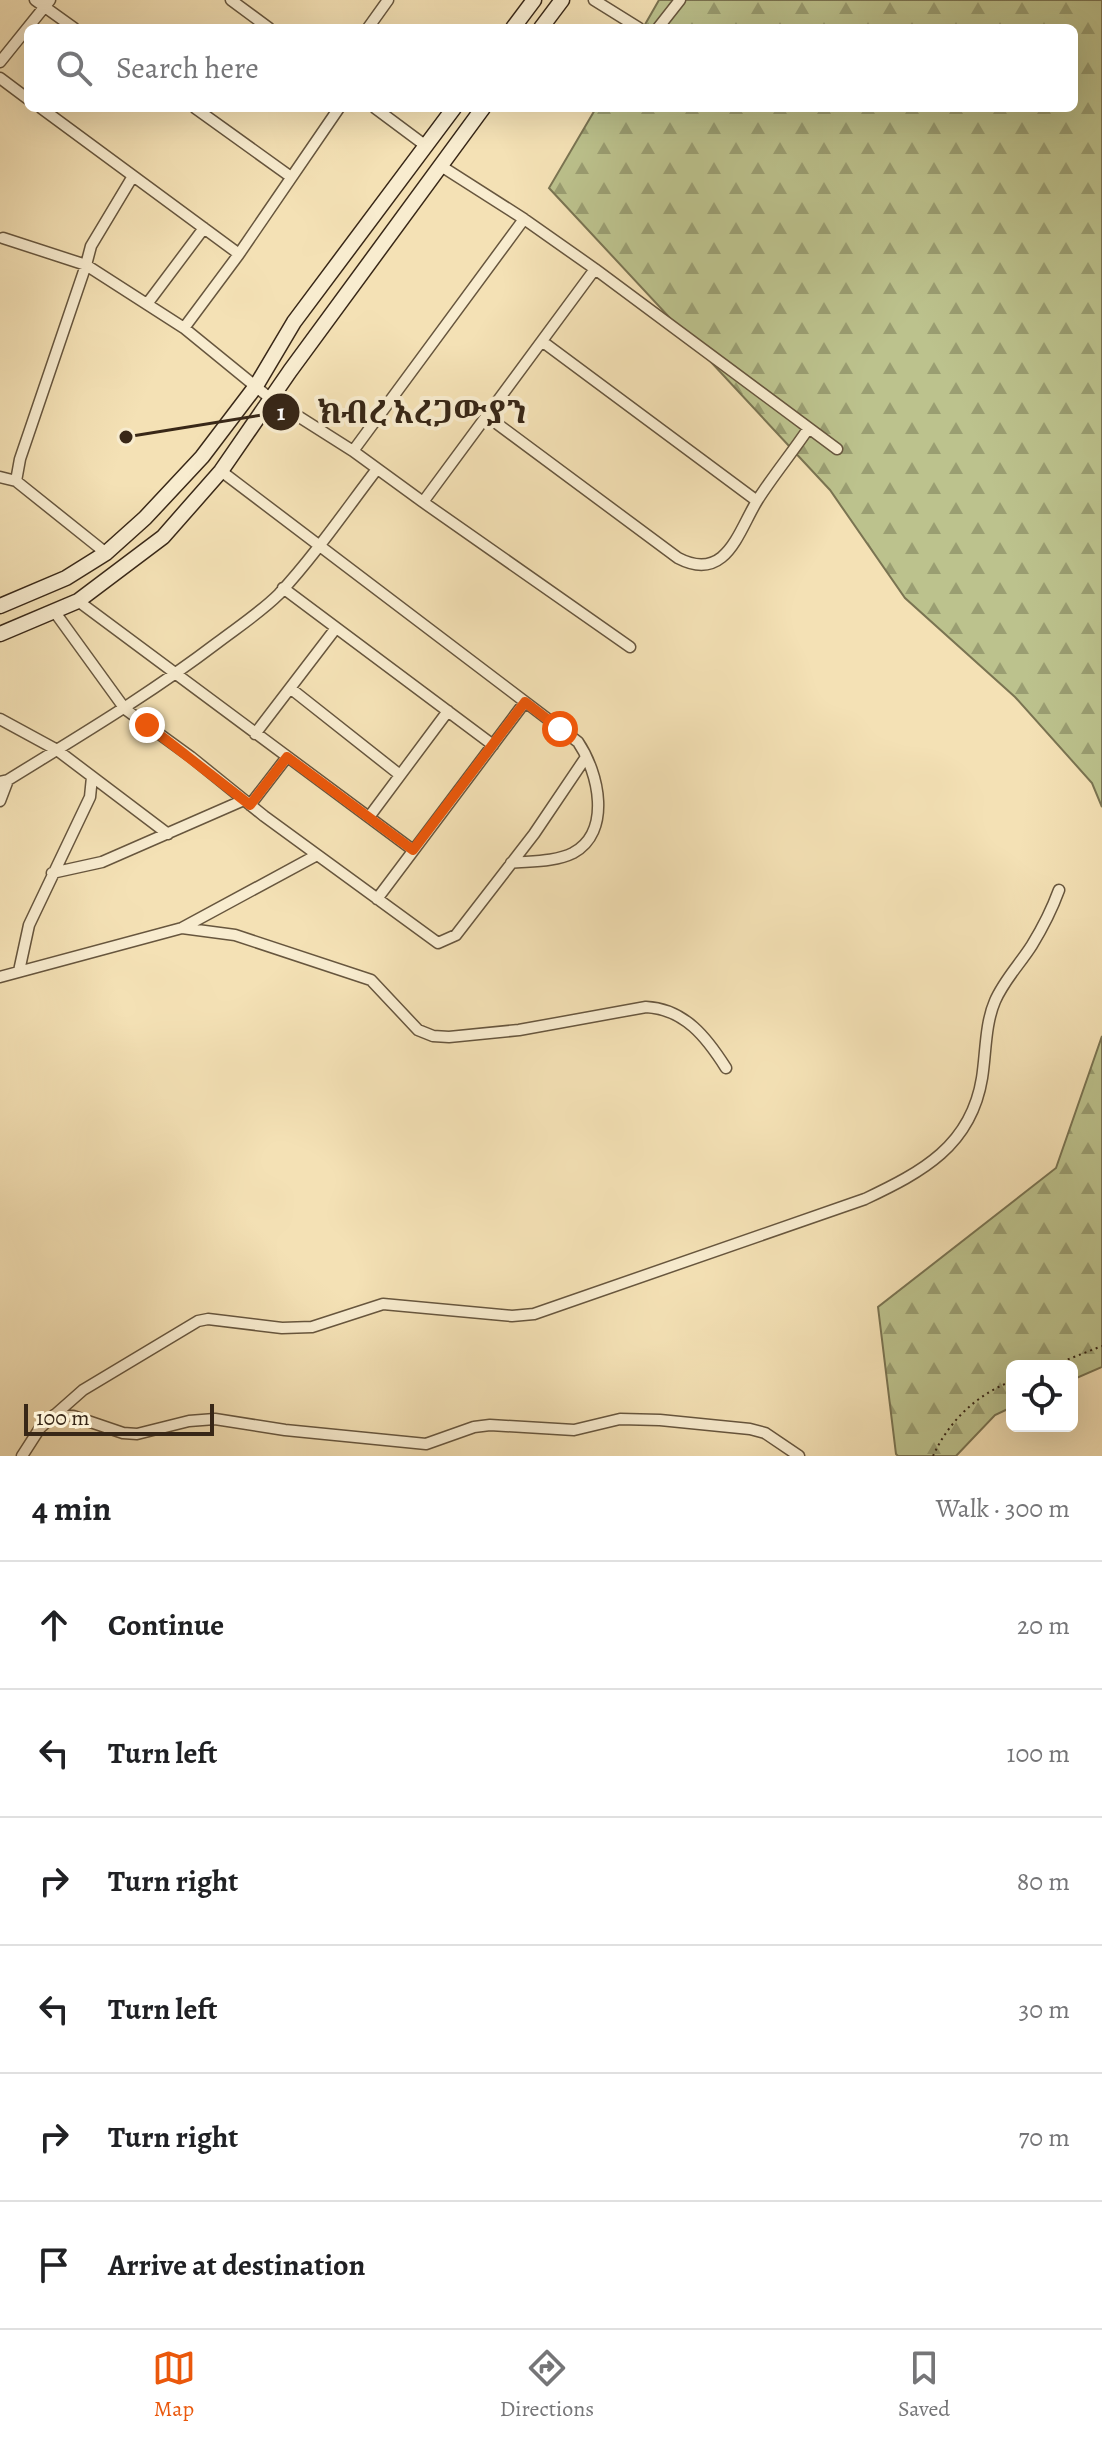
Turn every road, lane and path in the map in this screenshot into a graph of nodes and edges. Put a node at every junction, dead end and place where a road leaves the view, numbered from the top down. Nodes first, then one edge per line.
1 (35, 0) edge
2 (231, 0) edge
3 (388, 0) edge
4 (534, 0) edge
5 (562, 0) edge
6 (594, 0) edge
7 (680, 0) edge
8 (47, 4) edge
9 (31, 24) edge
10 (70, 24) edge
11 (264, 24) edge
12 (371, 24) edge
13 (516, 24) edge
14 (544, 24) edge
15 (633, 24) edge
16 (661, 24) edge
17 (24, 32) edge
18 (0, 62) edge
19 (0, 78) edge
20 (24, 96) edge
21 (46, 112) edge
22 (201, 112) edge
23 (336, 112) edge
24 (380, 112) edge
25 (451, 112) edge
26 (480, 112) edge
27 (426, 146) junction
28 (441, 166) junction
29 (133, 176) junction
30 (291, 177) junction
31 (524, 219) junction
32 (204, 228) junction
33 (1, 241) edge
34 (239, 254) junction
35 (86, 265) junction
36 (595, 269) junction
37 (147, 304) junction
38 (184, 328) junction
39 (543, 342) junction
40 (256, 386) junction
41 (271, 399) junction
42 (488, 417) junction
43 (808, 429) junction
44 (837, 449) dead end
45 (353, 451) junction
46 (377, 469) junction
47 (221, 471) junction
48 (0, 477) edge
49 (16, 481) junction
50 (757, 501) junction
51 (423, 502) junction
52 (319, 546) junction
53 (106, 553) junction
54 (283, 588) junction
55 (78, 601) junction
56 (0, 606) edge
57 (54, 611) junction
58 (336, 628) junction
59 (0, 634) edge
60 (630, 647) dead end
61 (176, 675) junction
62 (290, 688) junction
63 (525, 702) junction
64 (125, 709) junction
65 (448, 711) junction
66 (0, 719) edge
67 (255, 734) junction
68 (493, 745) junction
69 (57, 750) junction
70 (287, 757) junction
71 (586, 757) junction
72 (400, 775) junction
73 (92, 777) junction
74 (4, 781) edge
75 (0, 801) edge
76 (247, 802) junction
77 (369, 817) junction
78 (168, 834) junction
79 (413, 850) junction
80 (317, 855) junction
81 (511, 863) junction
82 (52, 873) junction
83 (1059, 890) dead end
84 (377, 899) junction
85 (182, 928) junction
86 (19, 971) junction
87 (0, 977) edge
88 (726, 1068) dead end
89 (1102, 1346) edge
90 (1066, 1360) edge
91 (1006, 1383) edge
92 (54, 1415) junction
93 (22, 1456) edge
94 (799, 1456) edge
95 (933, 1456) edge

1 - 8 street
2 - 11 street
3 - 12 street
4 - 13 main road
5 - 14 main road
6 - 15 street
7 - 16 street
8 - 9 street
8 - 10 street
17 - 18 street
19 - 20 street
21 - 29 street
22 - 30 street
23 - 30 street
24 - 27 street
25 - 27 main road
26 - 28 main road
27 - 40 main road
28 - 31 street
28 - 41 main road
29 - 32 street
29 - 35 street
30 - 34 street
31 - 36 street
31 - 45 street
32 - 34 street
32 - 37 street
33 - 35 street
34 - 38 street
35 - 37 street
35 - 49 street
36 - 39 street
36 - 43 street
37 - 38 street
38 - 40 street
39 - 42 street
39 - 50 street
40 - 41 street
40 - 53 main road
41 - 45 street
41 - 47 main road
42 - 50 street
42 - 51 street
43 - 44 street
43 - 50 street
45 - 46 street
46 - 51 street
46 - 52 street
47 - 52 street
47 - 55 main road
48 - 49 street
49 - 53 street
51 - 60 street
52 - 54 street
52 - 63 street
53 - 56 main road
54 - 58 street
54 - 61 street
55 - 57 main road
55 - 61 street
57 - 59 main road
57 - 64 street
58 - 62 street
58 - 65 street
61 - 64 street
61 - 67 street
62 - 67 street
62 - 72 street
63 - 68 street
63 - 71 street
64 - 69 street
64 - 76 street
65 - 68 street
65 - 72 street
66 - 69 street
67 - 70 street
68 - 79 street
69 - 73 street
69 - 74 street
70 - 76 street
70 - 77 street
71 - 81 street
71 - 81 street
72 - 77 street
73 - 78 street
73 - 82 street
74 - 75 street
76 - 78 street
76 - 80 street
77 - 79 street
78 - 82 street
79 - 84 street
80 - 84 street
80 - 85 street
81 - 84 street
82 - 86 street
83 - 92 street
85 - 86 street
85 - 88 street
86 - 87 street
89 - 90 path
91 - 95 path
92 - 93 street
92 - 94 street

